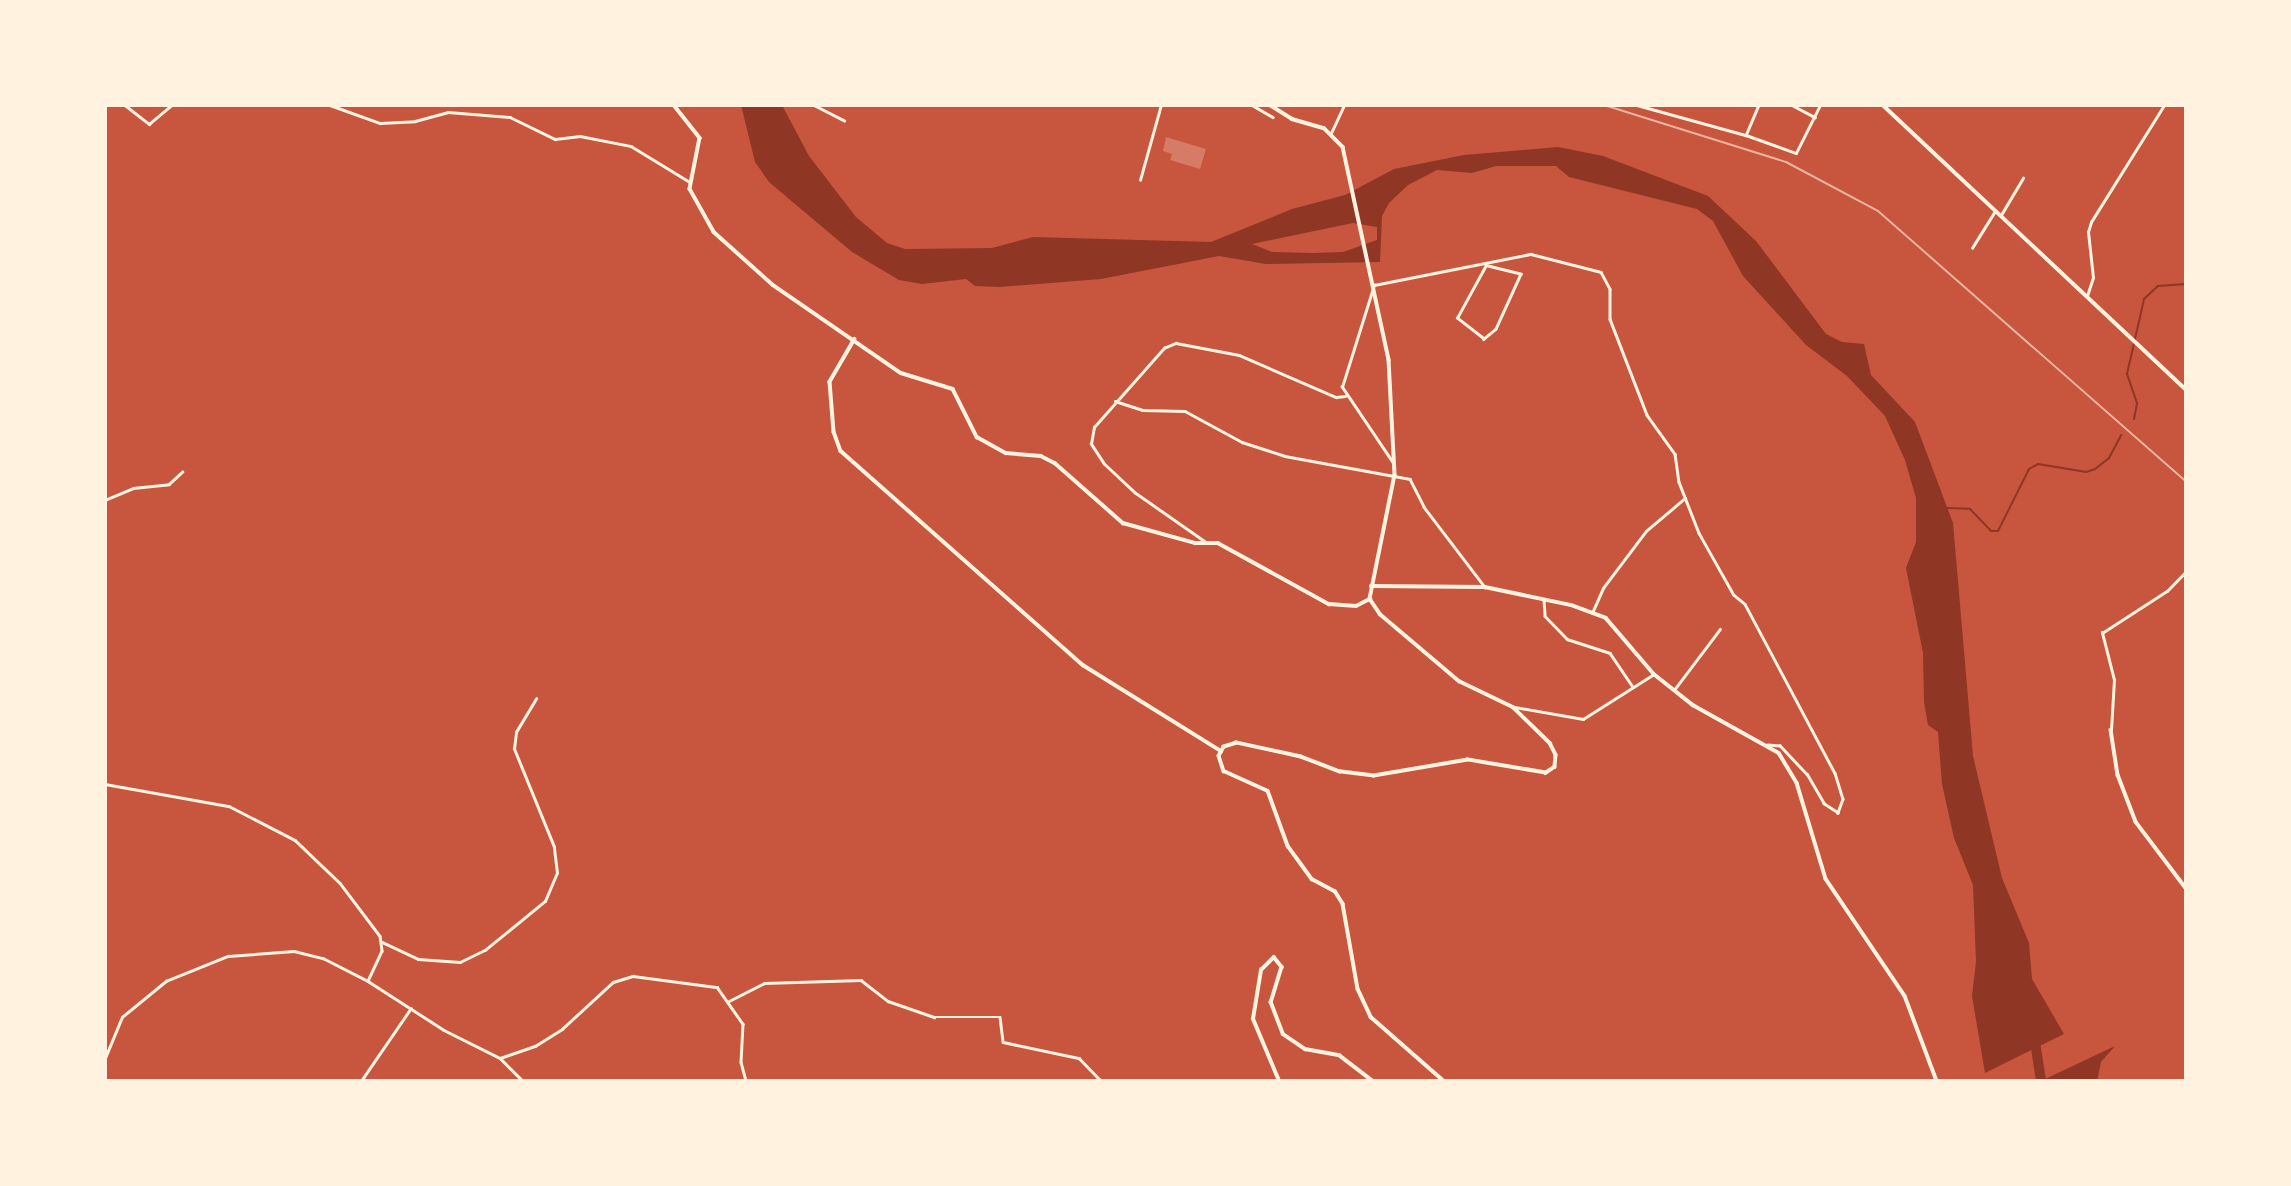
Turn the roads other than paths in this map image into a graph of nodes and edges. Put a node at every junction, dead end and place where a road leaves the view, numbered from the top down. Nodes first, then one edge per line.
1 (125, 105) edge
2 (172, 105) edge
3 (331, 105) edge
4 (674, 105) edge
5 (814, 105) edge
6 (1161, 105) edge
7 (1252, 105) edge
8 (1270, 105) edge
9 (1344, 105) edge
10 (1637, 105) edge
11 (1759, 105) edge
12 (1792, 105) edge
13 (1820, 105) edge
14 (1884, 105) edge
15 (2164, 105) edge
16 (1273, 117) dead end
17 (1815, 117) junction
18 (844, 120) dead end
19 (1331, 132) junction
20 (1746, 135) junction
21 (2023, 178) dead end
22 (1140, 180) dead end
23 (690, 182) junction
24 (1995, 211) junction
25 (2001, 215) junction
26 (1972, 248) dead end
27 (1486, 265) junction
28 (1374, 285) junction
29 (2087, 297) junction
30 (855, 339) junction
31 (2186, 390) edge
32 (1345, 396) junction
33 (1115, 401) junction
34 (1395, 465) junction
35 (182, 472) dead end
36 (1395, 475) junction
37 (1685, 498) junction
38 (105, 500) edge
39 (1205, 542) junction
40 (2186, 571) edge
41 (1371, 586) junction
42 (1485, 587) junction
43 (1370, 599) junction
44 (1545, 600) junction
45 (1592, 613) junction
46 (1720, 629) dead end
47 (1654, 674) junction
48 (1633, 687) junction
49 (1674, 690) junction
50 (536, 699) dead end
51 (1513, 707) junction
52 (2111, 730) joint
53 (1769, 745) junction
54 (1221, 751) junction
55 (105, 784) edge
56 (2186, 888) edge
57 (382, 942) junction
58 (368, 981) junction
59 (729, 1001) junction
60 (412, 1007) junction
61 (105, 1058) edge
62 (500, 1058) junction
63 (362, 1081) edge
64 (523, 1081) edge
65 (746, 1081) edge
66 (1101, 1081) edge
67 (1279, 1081) edge
68 (1373, 1081) edge
69 (1444, 1081) edge
70 (1937, 1081) edge

1 - 2 street
3 - 23 street
4 - 23 main road
5 - 18 street
6 - 22 street
7 - 16 street
8 - 19 main road
9 - 19 street
10 - 20 street
11 - 20 street
12 - 17 street
13 - 17 street
14 - 24 main road
15 - 29 street
17 - 20 street
19 - 28 main road
21 - 25 street
23 - 30 main road
24 - 25 main road
24 - 26 street
25 - 29 main road
27 - 27 street
27 - 28 street
27 - 37 street
28 - 32 street
28 - 34 main road
29 - 31 main road
30 - 39 main road
30 - 54 main road
32 - 33 street
32 - 34 street
33 - 36 street
33 - 39 street
34 - 36 main road
35 - 38 street
36 - 41 main road
36 - 42 street
37 - 45 street
37 - 53 street
39 - 43 main road
40 - 52 street
41 - 42 main road
41 - 43 main road
42 - 44 main road
43 - 51 main road
44 - 45 main road
44 - 48 street
45 - 47 main road
46 - 49 street
47 - 48 street
47 - 49 main road
48 - 51 street
49 - 53 main road
50 - 57 street
51 - 54 main road
52 - 56 main road
53 - 70 main road
54 - 69 main road
55 - 57 street
57 - 58 street
58 - 60 street
58 - 61 street
59 - 62 street
59 - 65 street
59 - 66 street
60 - 62 street
60 - 63 street
62 - 64 street
67 - 68 main road

